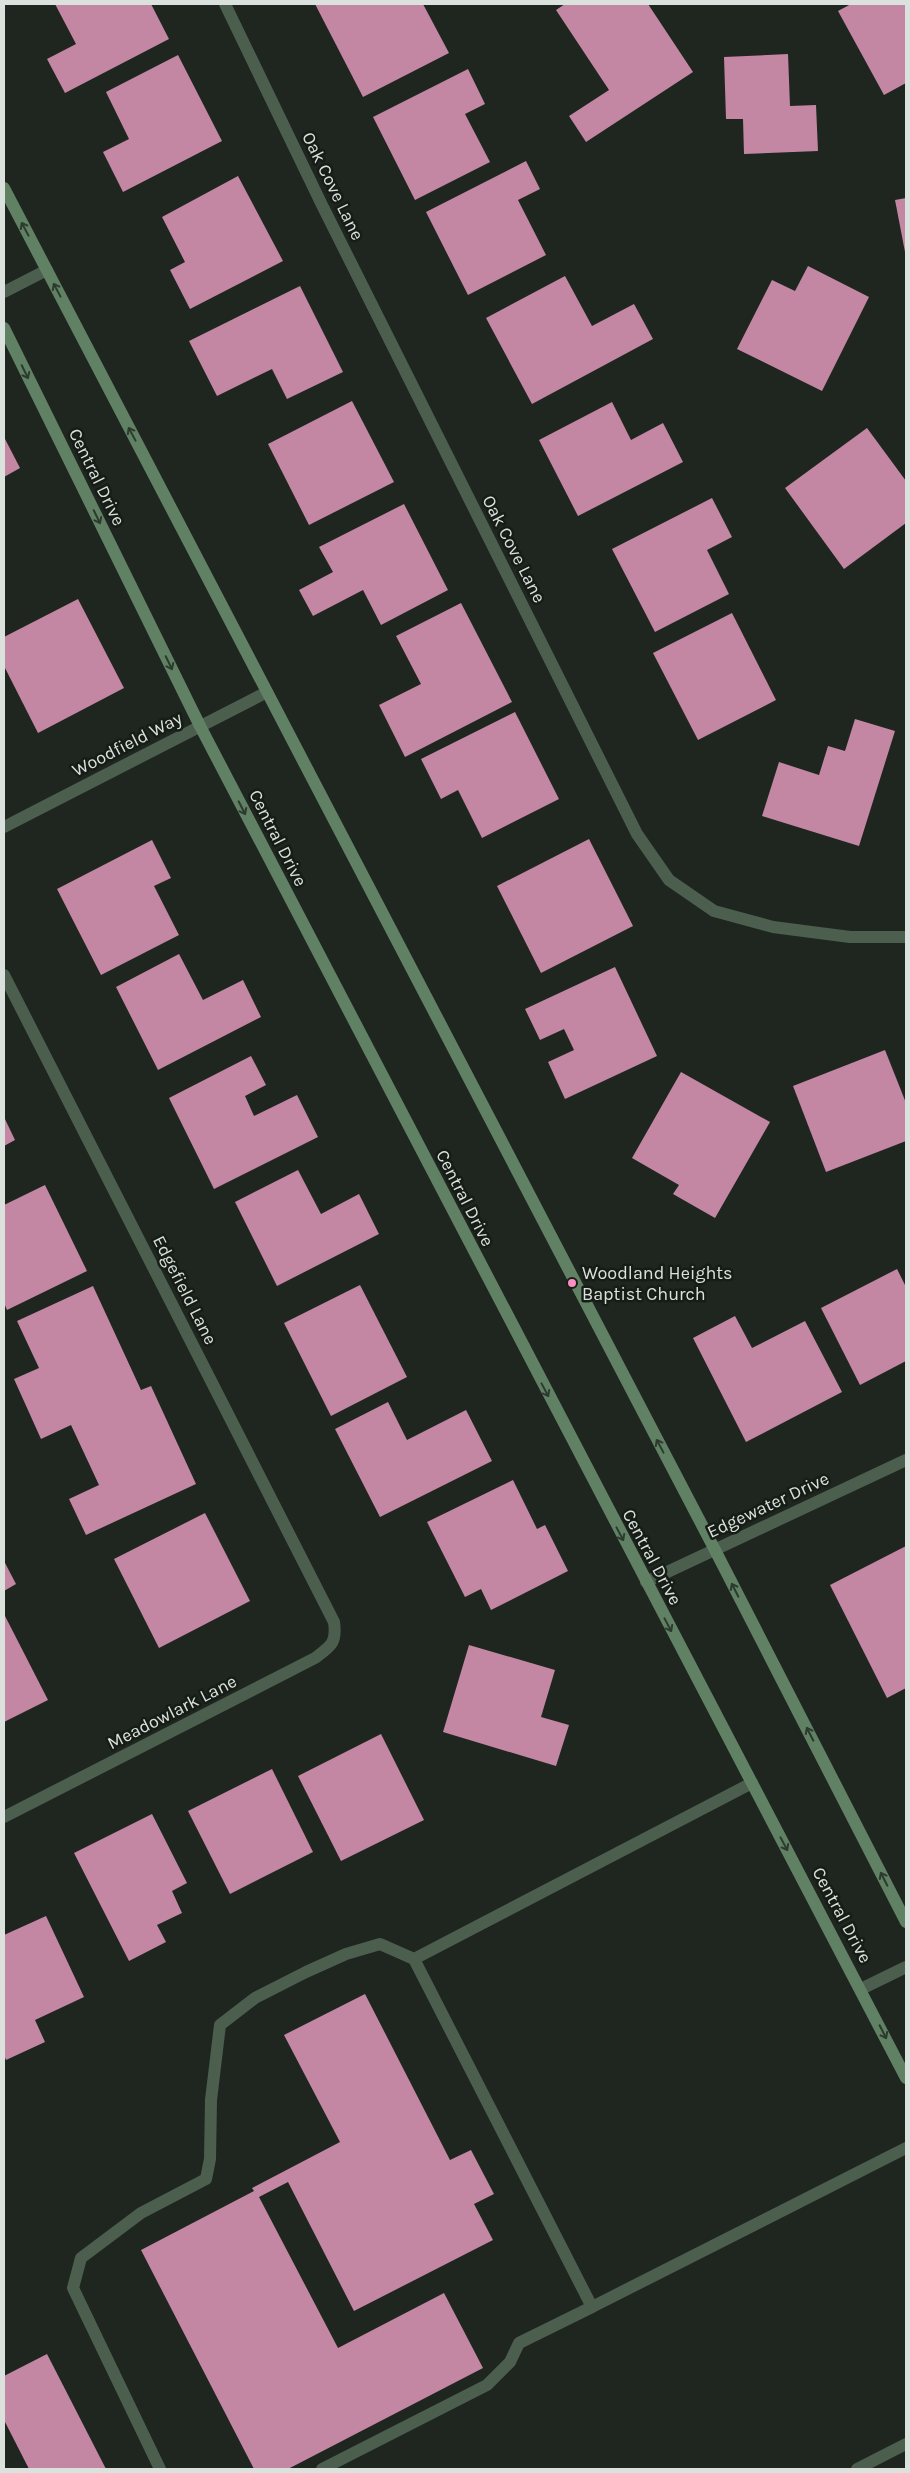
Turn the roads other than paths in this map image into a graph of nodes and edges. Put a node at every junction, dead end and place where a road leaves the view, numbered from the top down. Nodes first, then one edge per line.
1 (225, 4) edge
2 (4, 188) edge
3 (47, 270) junction
4 (4, 292) edge
5 (4, 328) edge
6 (267, 692) junction
7 (200, 726) junction
8 (4, 827) edge
9 (906, 937) edge
10 (4, 975) edge
11 (906, 1460) edge
12 (715, 1550) junction
13 (646, 1582) junction
14 (334, 1622) joint
15 (752, 1783) junction
16 (4, 1817) edge
17 (906, 1922) edge
18 (414, 1959) junction
19 (906, 1966) edge
20 (861, 1989) junction
21 (906, 2078) edge
22 (906, 2148) edge
23 (592, 2307) junction
24 (906, 2444) edge
25 (160, 2469) edge
26 (322, 2469) edge
27 (857, 2469) edge

1 - 9 street, Oak Cove Lane
3 -> 2 main road
3 - 4 street
6 -> 3 main road
5 -> 7 main road, Central Drive
6 - 7 street, Woodfield Way
12 -> 6 main road
7 - 8 street, Woodfield Way
7 -> 13 main road, Central Drive
10 - 14 street, Edgefield Lane
11 - 12 street, Edgewater Drive
12 - 13 street, Edgewater Drive
17 -> 12 main road
13 -> 15 main road, Central Drive
14 - 16 street, Meadowlark Lane
15 - 18 street
15 -> 20 main road, Central Drive
18 - 23 street
18 - 25 street
19 - 20 street
20 -> 21 main road, Central Drive
22 - 23 street
23 - 26 street
24 - 27 street

